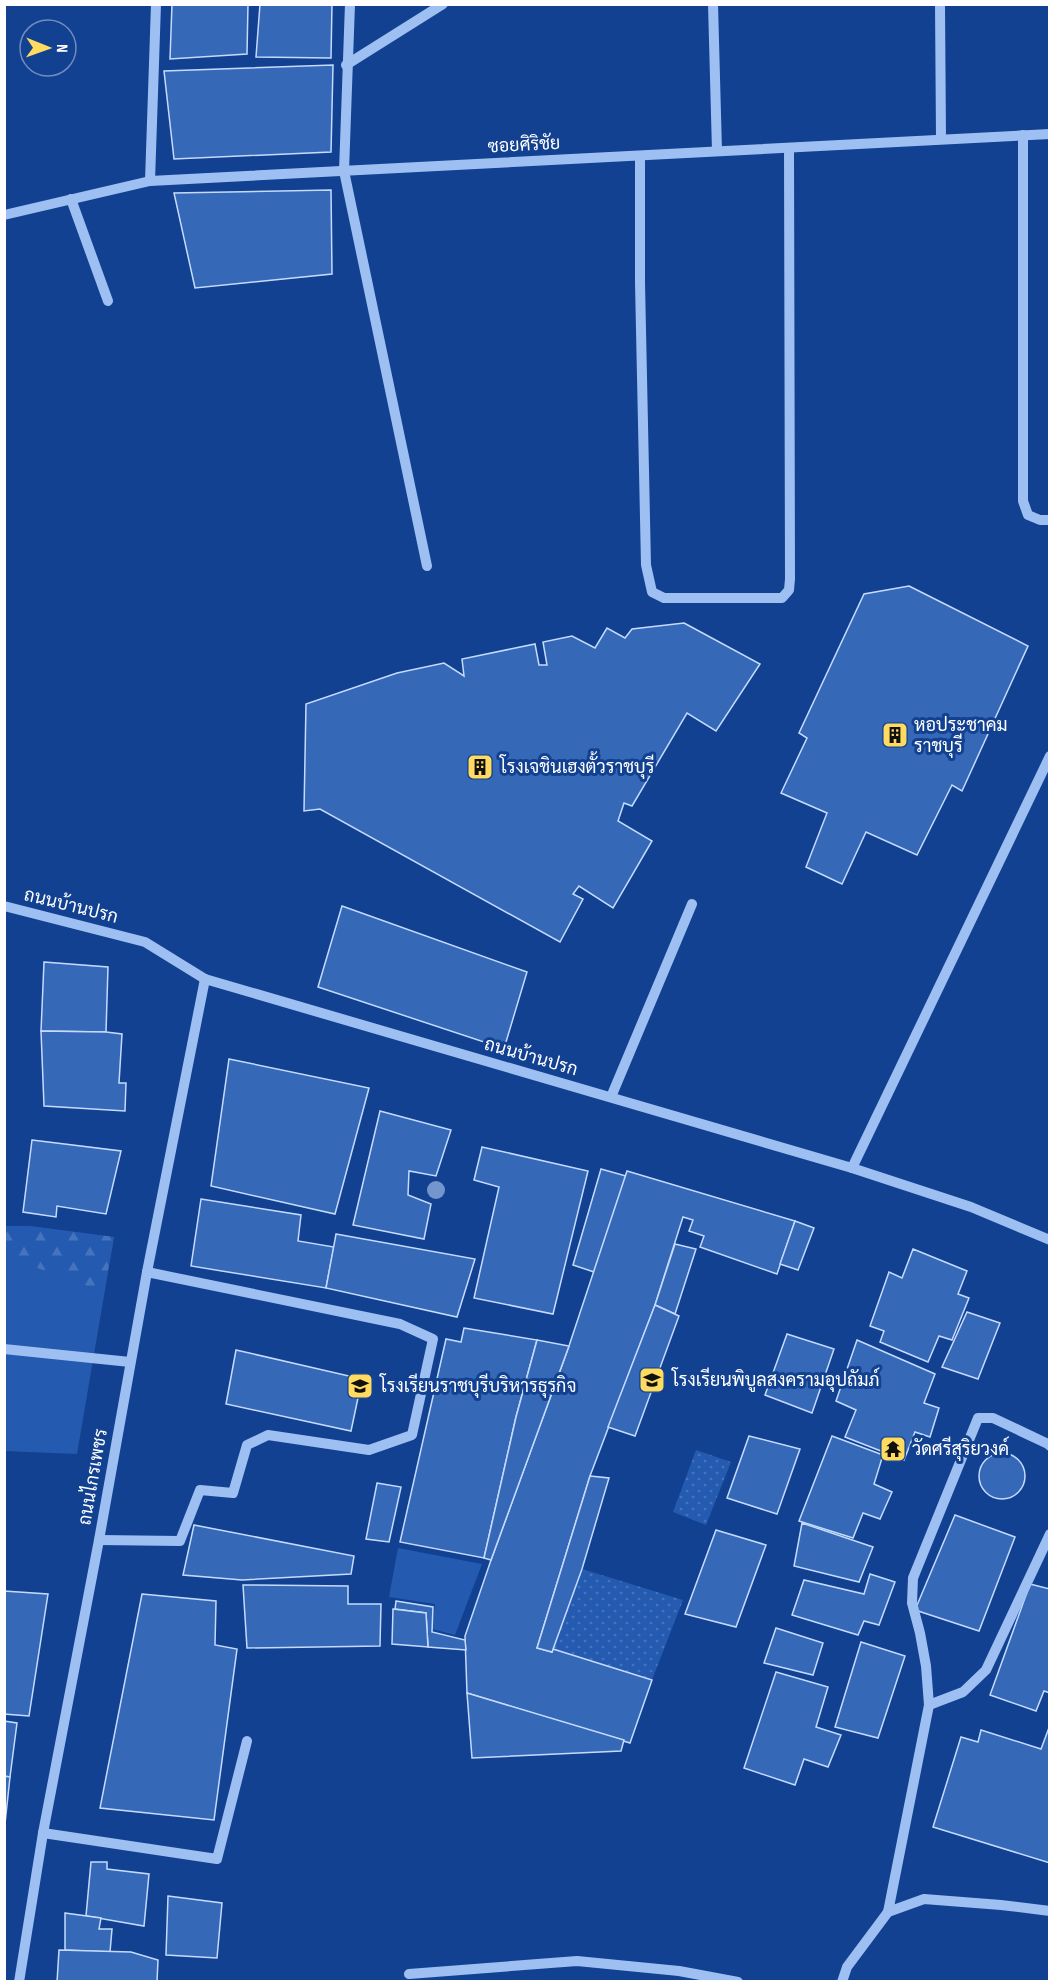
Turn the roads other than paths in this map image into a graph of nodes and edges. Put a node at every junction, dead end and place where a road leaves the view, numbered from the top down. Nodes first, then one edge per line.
1 (156, 4) edge
2 (350, 4) edge
3 (443, 4) edge
4 (713, 4) edge
5 (940, 4) edge
6 (346, 65) junction
7 (1050, 134) edge
8 (1023, 135) junction
9 (941, 139) junction
10 (789, 148) junction
11 (717, 151) junction
12 (640, 156) junction
13 (344, 171) junction
14 (150, 181) junction
15 (71, 199) junction
16 (4, 214) edge
17 (108, 301) dead end
18 (1050, 520) edge
19 (427, 567) dead end
20 (1050, 756) edge
21 (692, 904) dead end
22 (4, 906) edge
23 (205, 979) junction
24 (611, 1097) junction
25 (852, 1168) junction
26 (1050, 1240) edge
27 (147, 1272) junction
28 (4, 1349) edge
29 (130, 1362) junction
30 (1050, 1446) edge
31 (1050, 1534) edge
32 (99, 1540) junction
33 (929, 1705) junction
34 (247, 1741) dead end
35 (43, 1833) junction
36 (1050, 1911) edge
37 (888, 1912) junction
38 (409, 1974) dead end
39 (19, 1982) edge
40 (738, 1982) edge
41 (842, 1982) edge

1 - 14 street
2 - 6 street
3 - 6 street
4 - 11 street
5 - 9 street
6 - 13 street
7 - 8 street, ซอยศิริชัย
8 - 9 street, ซอยศิริชัย
8 - 18 street
9 - 10 street, ซอยศิริชัย
10 - 11 street, ซอยศิริชัย
10 - 12 street
11 - 12 street, ซอยศิริชัย
12 - 13 street, ซอยศิริชัย
13 - 14 street, ซอยศิริชัย
13 - 19 street
14 - 15 street, ซอยศิริชัย
15 - 16 street, ซอยศิริชัย
15 - 17 street
20 - 25 street
21 - 24 street
22 - 23 street, ถนนบ้านปรก
23 - 24 street, ถนนบ้านปรก
23 - 27 street, ถนนไกรเพชร
24 - 25 street, ถนนบ้านปรก
25 - 26 street, ถนนบ้านปรก
27 - 29 street, ถนนไกรเพชร
27 - 32 street
28 - 29 street
29 - 32 street, ถนนไกรเพชร
30 - 33 street
31 - 33 street
32 - 35 street, ถนนไกรเพชร
33 - 37 street
34 - 35 street
35 - 39 street, ถนนไกรเพชร
36 - 37 street
37 - 41 street
38 - 40 street

